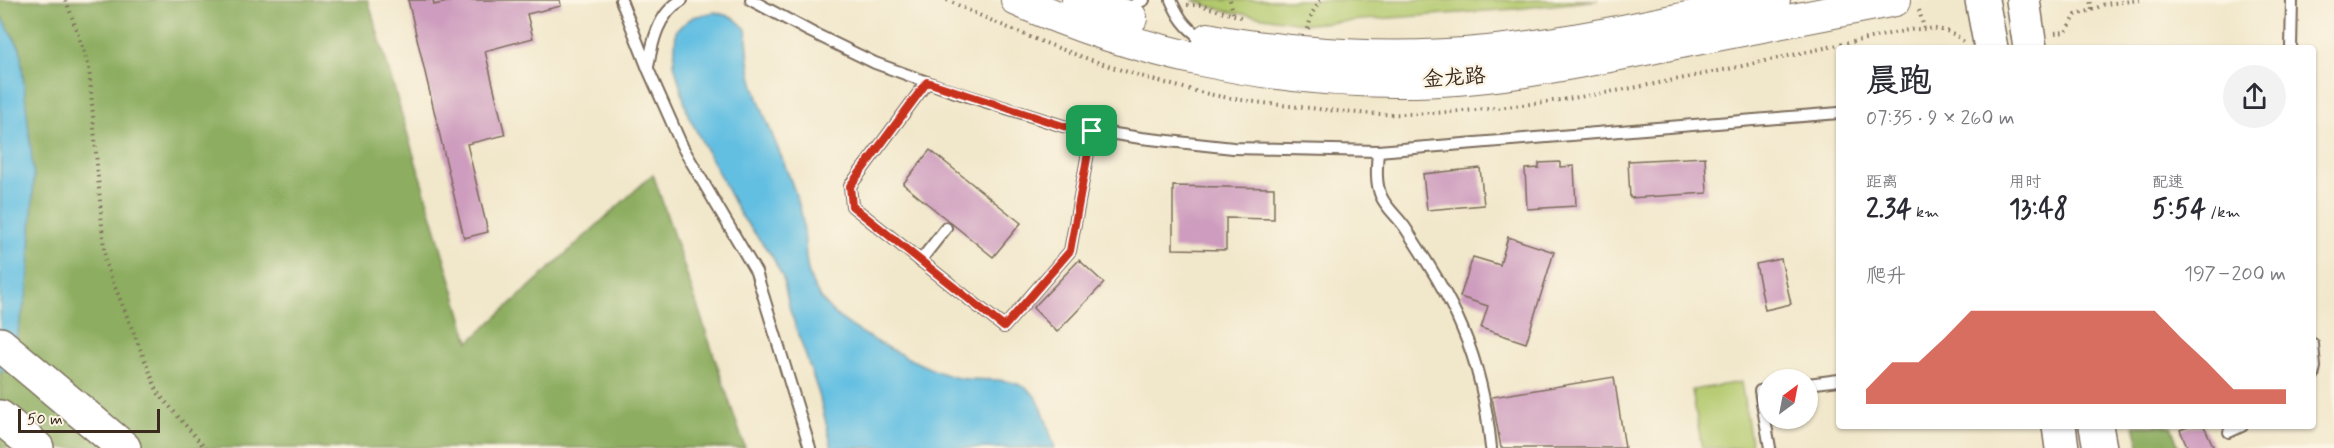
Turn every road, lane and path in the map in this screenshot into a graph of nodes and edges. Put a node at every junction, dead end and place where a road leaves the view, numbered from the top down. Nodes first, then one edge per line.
1 (66, 0) edge
2 (621, 0) edge
3 (682, 0) edge
4 (751, 0) edge
5 (1017, 0) edge
6 (1078, 0) edge
7 (1144, 0) edge
8 (1171, 0) edge
9 (1230, 0) edge
10 (1321, 0) edge
11 (1774, 0) edge
12 (1982, 0) edge
13 (2023, 0) edge
14 (2090, 0) edge
15 (2140, 0) edge
16 (2292, 0) edge
17 (1907, 5) edge
18 (1182, 6) dead end
19 (2092, 10) junction
20 (1110, 12) junction
21 (1234, 16) junction
22 (1245, 19) dead end
23 (1924, 28) dead end
24 (1298, 29) dead end
25 (1308, 30) junction
26 (1318, 30) dead end
27 (1200, 37) junction
28 (2043, 41) edge
29 (1990, 45) edge
30 (2291, 45) edge
31 (648, 69) junction
32 (927, 82) junction
33 (1836, 113) edge
34 (1092, 131) junction
35 (1378, 151) junction
36 (946, 228) dead end
37 (920, 261) junction
38 (0, 344) edge
39 (1836, 380) edge
40 (1818, 383) edge
41 (0, 417) edge
42 (1767, 429) edge
43 (2059, 429) edge
44 (2097, 429) edge
45 (2236, 429) edge
46 (2229, 432) dead end
47 (37, 448) edge
48 (124, 448) edge
49 (205, 448) edge
50 (810, 448) edge
51 (1491, 448) edge
52 (1770, 448) edge
53 (2062, 448) edge
54 (2100, 448) edge

1 - 49 path
2 - 31 lane
3 - 31 lane
4 - 32 lane
5 - 17 main road, 金龙路
6 - 20 main road, 金龙路
7 - 20 lane
8 - 27 lane
9 - 21 path
10 - 25 path
11 - 27 main road, 金龙路
12 - 29 main road
13 - 28 main road
14 - 19 path
15 - 19 path
16 - 30 lane
17 - 23 path
18 - 21 path
19 - 28 path
20 - 27 main road, 金龙路
21 - 22 path
24 - 25 path
25 - 26 path
31 - 50 lane
32 - 34 lane
32 - 37 lane
33 - 35 lane
34 - 35 lane
34 - 37 lane
35 - 51 lane
36 - 37 lane
38 - 48 main road
39 - 40 lane
41 - 47 main road
42 - 52 lane
43 - 53 main road
44 - 54 main road
45 - 46 lane

